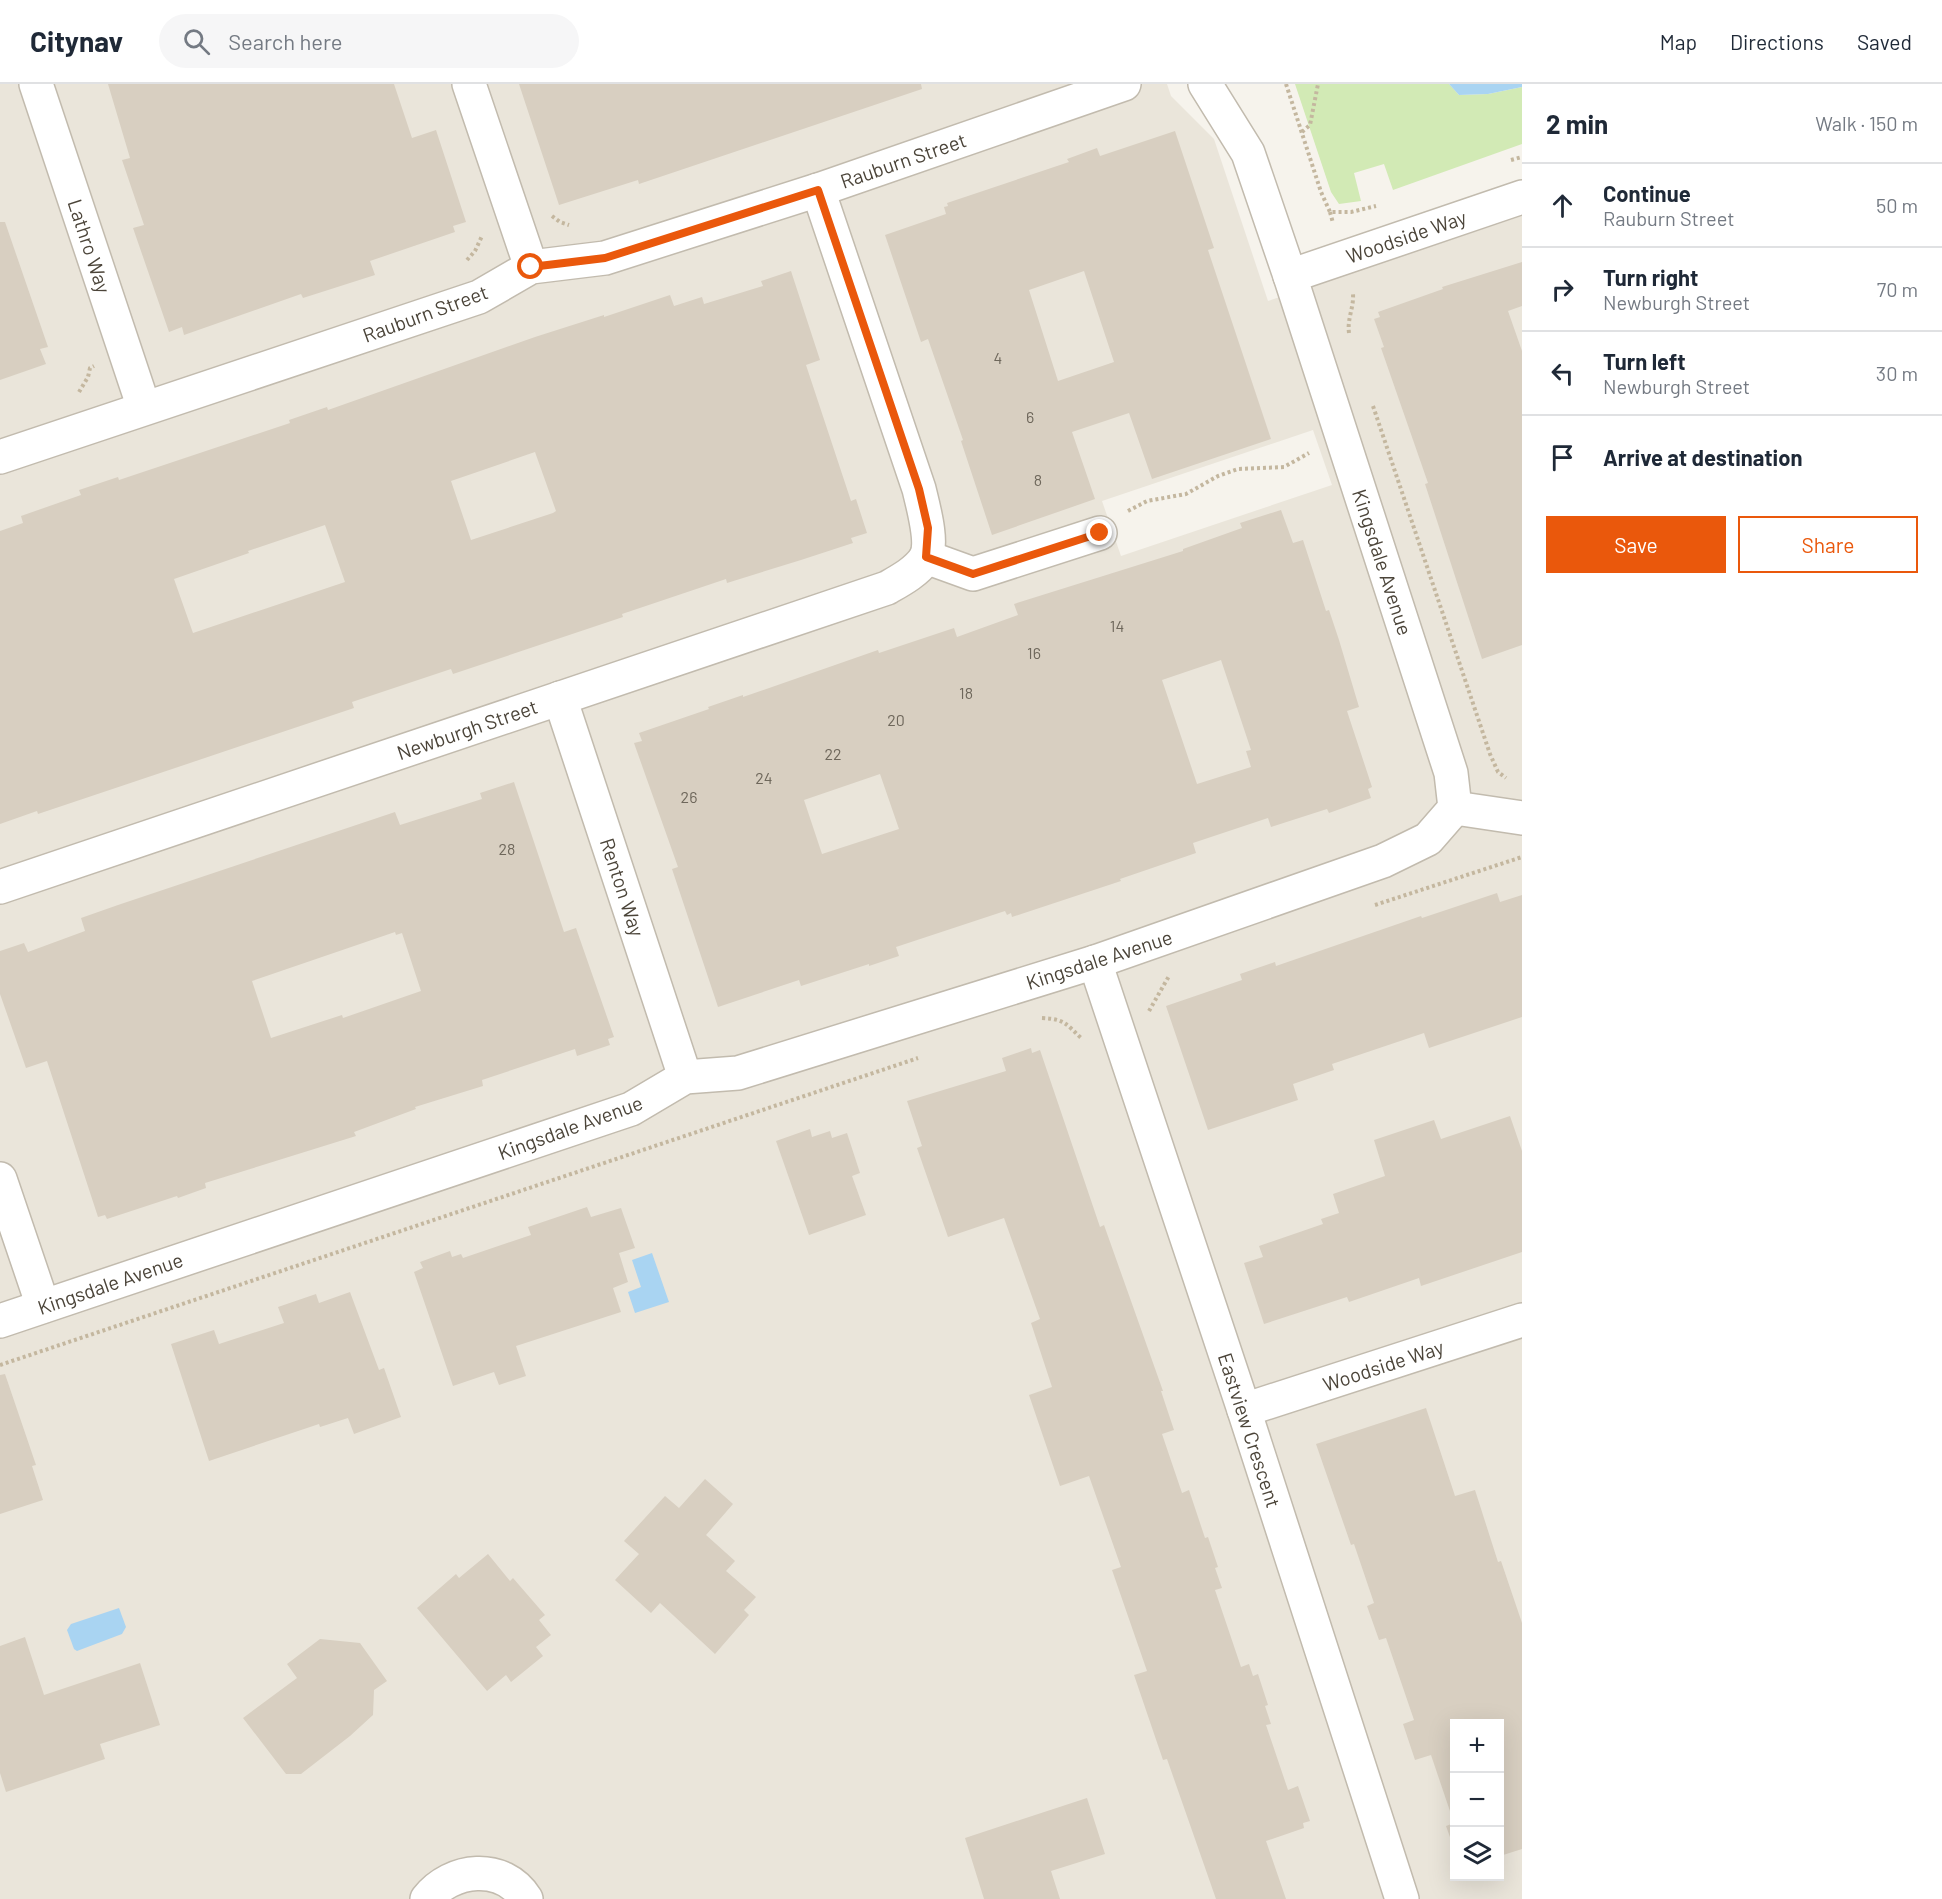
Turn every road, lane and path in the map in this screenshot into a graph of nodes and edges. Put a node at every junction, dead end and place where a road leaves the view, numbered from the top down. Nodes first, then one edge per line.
1 (36, 84) edge
2 (469, 84) edge
3 (1124, 84) edge
4 (1206, 84) edge
5 (1286, 84) edge
6 (1318, 84) edge
7 (1302, 132) junction
8 (1522, 157) edge
9 (1500, 164) dead end
10 (818, 190) junction
11 (1522, 197) edge
12 (1379, 205) dead end
13 (548, 212) dead end
14 (576, 227) dead end
15 (531, 267) junction
16 (1290, 276) junction
17 (1353, 292) dead end
18 (1349, 339) dead end
19 (1373, 405) dead end
20 (144, 408) junction
21 (1316, 450) dead end
22 (0, 457) edge
23 (1100, 533) joint
24 (926, 557) junction
25 (560, 698) junction
26 (1511, 781) dead end
27 (1455, 808) junction
28 (1522, 818) edge
29 (1522, 857) edge
30 (0, 887) edge
31 (1374, 905) dead end
32 (1095, 963) junction
33 (1175, 973) dead end
34 (1145, 1015) dead end
35 (1037, 1018) dead end
36 (1088, 1036) dead end
37 (924, 1056) dead end
38 (685, 1077) junction
39 (0, 1179) edge
40 (43, 1306) junction
41 (1522, 1320) edge
42 (0, 1321) edge
43 (0, 1365) edge
44 (1244, 1410) junction
45 (427, 1899) edge
46 (526, 1899) edge
47 (1402, 1899) edge

1 - 20 street, Lathro Way
2 - 15 street
3 - 10 street, Rauburn Street
4 - 16 street, Kingsdale Avenue
5 - 7 path
6 - 7 path
7 - 12 path
8 - 9 path
10 - 15 street, Rauburn Street
10 - 24 street
11 - 16 street, Woodside Way
13 - 14 path
15 - 20 street, Rauburn Street
16 - 27 street, Kingsdale Avenue
17 - 18 path
19 - 26 path
20 - 22 street, Rauburn Street
21 - 23 path
23 - 24 street
24 - 25 street, Newburgh Street
25 - 30 street, Newburgh Street
25 - 38 street, Renton Way
27 - 28 street
27 - 32 street, Kingsdale Avenue
29 - 31 path
32 - 38 street, Kingsdale Avenue
32 - 44 street, Eastview Crescent
33 - 34 path
35 - 36 path
37 - 43 path
38 - 40 street, Kingsdale Avenue
39 - 40 street
40 - 42 street, Kingsdale Avenue
41 - 44 street, Woodside Way
44 - 47 street, Eastview Crescent
45 - 46 street

